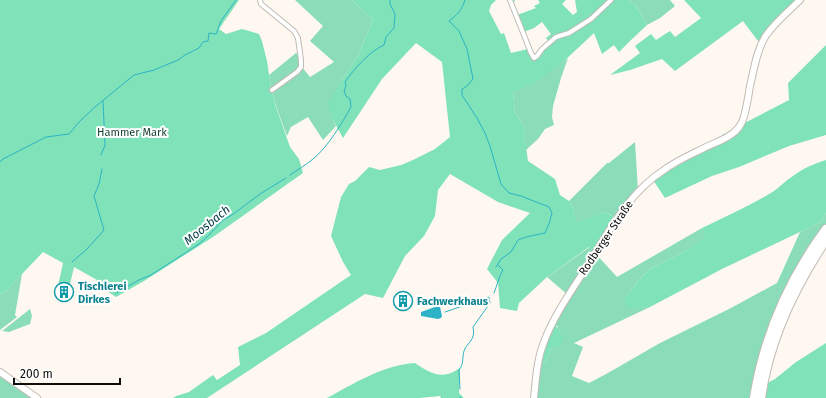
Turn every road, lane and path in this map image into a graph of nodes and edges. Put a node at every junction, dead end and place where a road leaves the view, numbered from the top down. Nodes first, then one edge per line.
1 (260, 0) edge
2 (510, 0) edge
3 (611, 0) edge
4 (800, 0) edge
5 (272, 90) dead end
6 (826, 229) edge
7 (826, 240) edge
8 (0, 372) edge
9 (38, 398) edge
10 (534, 398) edge
11 (754, 398) edge
12 (761, 398) edge

1 - 5 street
2 - 3 street
4 - 10 street, Rodberger Straße
6 - 11 highway
7 - 12 highway
8 - 9 street

